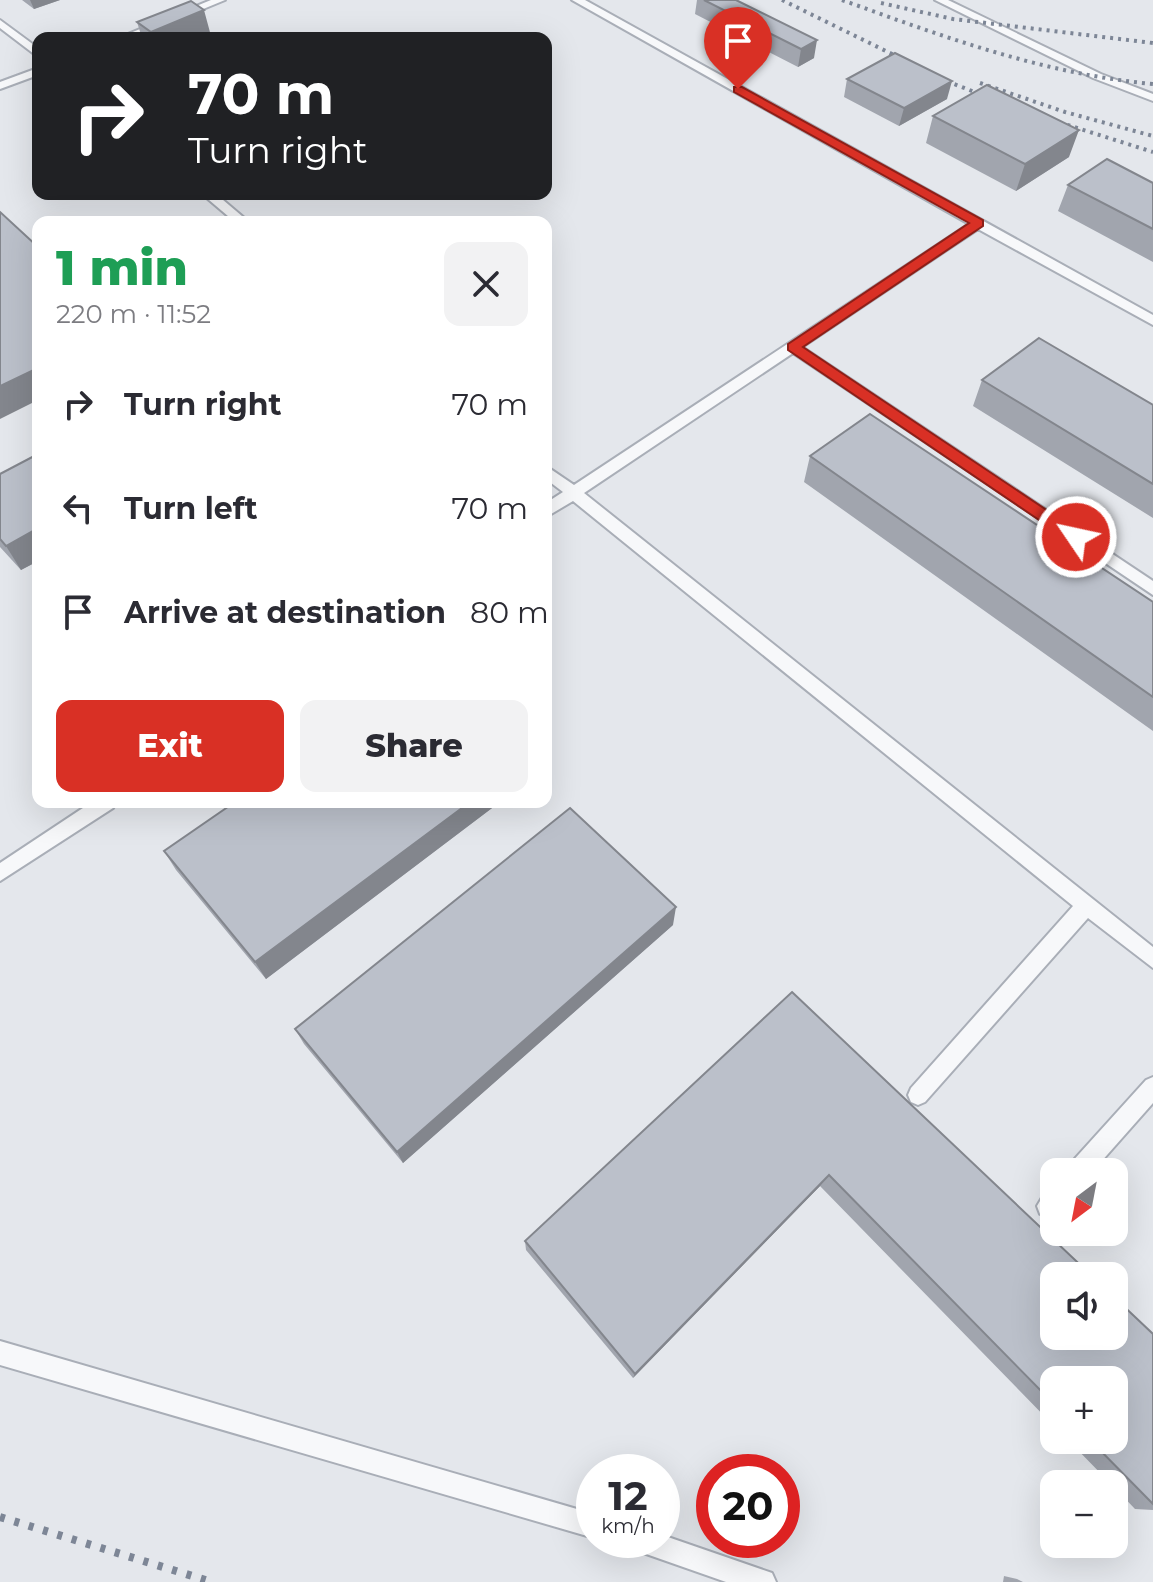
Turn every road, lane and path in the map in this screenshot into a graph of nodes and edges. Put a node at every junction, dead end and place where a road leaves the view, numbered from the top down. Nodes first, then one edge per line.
1 (220, 0) edge
2 (577, 0) edge
3 (940, 0) edge
4 (0, 23) edge
5 (138, 32) edge
6 (32, 49) edge
7 (32, 73) edge
8 (0, 86) edge
9 (1153, 98) edge
10 (216, 200) edge
11 (236, 216) edge
12 (978, 223) junction
13 (1153, 321) edge
14 (793, 347) junction
15 (552, 476) edge
16 (573, 493) junction
17 (552, 507) edge
18 (1153, 589) edge
19 (98, 808) edge
20 (0, 873) edge
21 (1086, 906) junction
22 (1153, 959) edge
23 (1153, 1087) edge
24 (918, 1095) dead end
25 (1090, 1158) edge
26 (0, 1353) edge
27 (576, 1521) edge
28 (680, 1553) edge
29 (763, 1582) edge

1 - 5 lane
2 - 12 lane
3 - 9 lane
4 - 6 lane
7 - 8 lane
10 - 11 lane
12 - 13 lane
12 - 14 lane
14 - 16 lane
14 - 18 lane
15 - 16 lane
16 - 17 lane
16 - 21 lane
19 - 20 lane
21 - 22 lane
21 - 24 lane
23 - 25 lane
26 - 27 lane
28 - 29 lane

